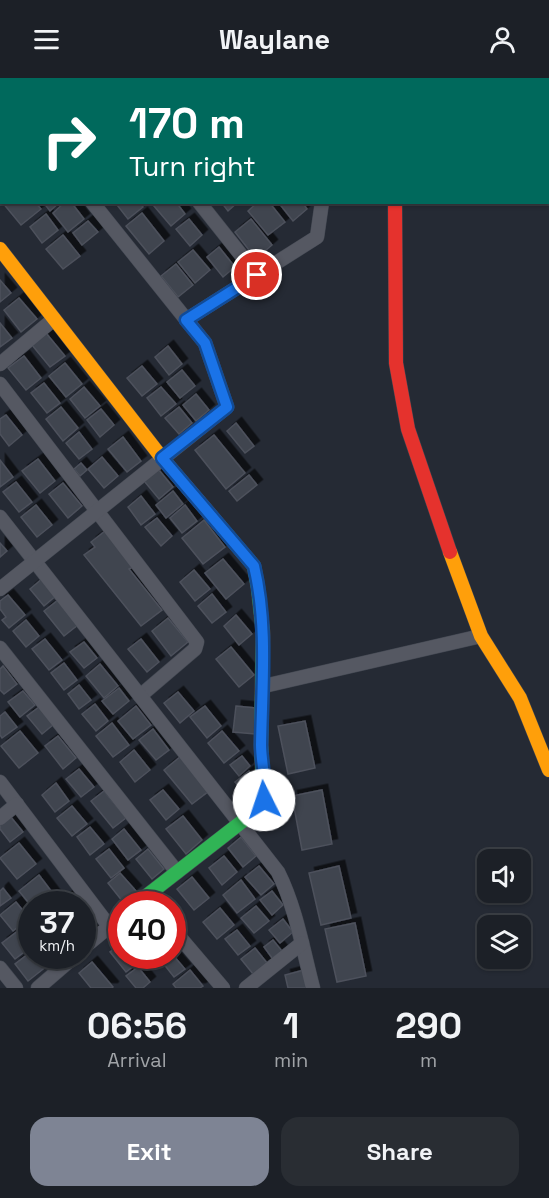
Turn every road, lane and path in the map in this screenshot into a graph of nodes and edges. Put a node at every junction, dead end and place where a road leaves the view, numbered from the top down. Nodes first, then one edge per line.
1 (94, 204) edge
2 (201, 204) edge
3 (322, 204) edge
4 (395, 204) edge
5 (0, 249) edge
6 (257, 275) junction
7 (54, 319) junction
8 (186, 320) junction
9 (0, 364) edge
10 (0, 384) edge
11 (162, 458) junction
12 (97, 511) junction
13 (0, 517) edge
14 (34, 560) junction
15 (0, 588) edge
16 (481, 636) junction
17 (0, 648) edge
18 (264, 686) junction
19 (140, 696) junction
20 (549, 770) edge
21 (0, 782) edge
22 (17, 804) junction
23 (0, 818) edge
24 (239, 822) junction
25 (177, 872) junction
26 (157, 891) edge
27 (108, 925) edge
28 (108, 927) edge
29 (96, 937) edge
30 (302, 943) junction
31 (186, 944) edge
32 (0, 968) edge
33 (60, 969) edge
34 (16, 988) edge
35 (38, 988) edge
36 (223, 988) edge
37 (246, 988) edge
38 (313, 988) edge

1 - 8 street
2 - 6 street
3 - 6 street
4 - 16 street
5 - 7 street
6 - 8 street
7 - 9 street
7 - 11 street
8 - 11 street
10 - 12 street
11 - 12 street
11 - 18 street
12 - 14 street
12 - 19 street
13 - 14 street
14 - 15 street
14 - 19 street
16 - 18 street
16 - 20 street
17 - 25 street
18 - 24 street
19 - 24 street
21 - 22 street
22 - 23 street
22 - 27 street
24 - 25 street
24 - 30 street
25 - 26 street
28 - 29 street
30 - 37 street
30 - 38 street
31 - 36 street
32 - 34 street
33 - 35 street

